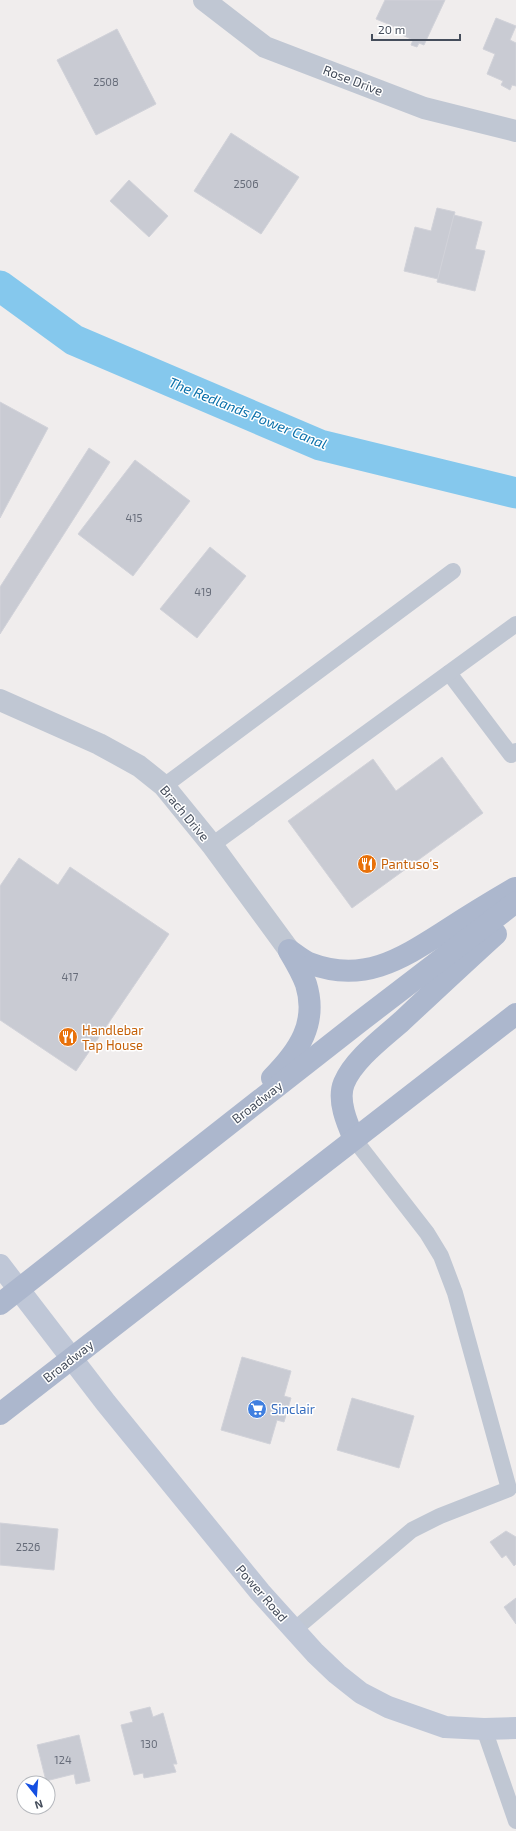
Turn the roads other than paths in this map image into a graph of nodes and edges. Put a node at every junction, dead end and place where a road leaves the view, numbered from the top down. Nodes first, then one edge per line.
1 (204, 0) edge
2 (516, 131) edge
3 (454, 571) dead end
4 (516, 624) edge
5 (449, 673) junction
6 (0, 700) edge
7 (516, 751) edge
8 (164, 786) junction
9 (212, 845) junction
10 (516, 888) edge
11 (516, 902) edge
12 (516, 915) edge
13 (289, 950) junction
14 (516, 1014) edge
15 (214, 1136) junction
16 (354, 1138) junction
17 (0, 1265) edge
18 (18, 1289) junction
19 (0, 1304) edge
20 (72, 1358) junction
21 (0, 1414) edge
22 (294, 1630) junction
23 (516, 1728) edge
24 (484, 1729) junction
25 (511, 1793) edge
26 (516, 1821) edge

1 - 2 street, Rose Drive
3 - 8 lane
4 - 5 lane
5 - 7 lane
5 - 9 lane
6 - 8 street, Brach Drive
8 - 9 street, Brach Drive
9 - 13 street, Brach Drive
10 - 13 main road
11 - 15 main road, Broadway
12 - 16 main road
13 - 15 main road
14 - 16 main road, Broadway
15 - 18 main road, Broadway
16 - 20 main road, Broadway
16 - 22 lane
17 - 18 street, Power Road
18 - 19 main road, Broadway
18 - 20 street, Power Road
20 - 21 main road, Broadway
20 - 22 street, Power Road
22 - 24 street, Power Road
23 - 24 street, Power Road
24 - 25 lane
25 - 26 lane

